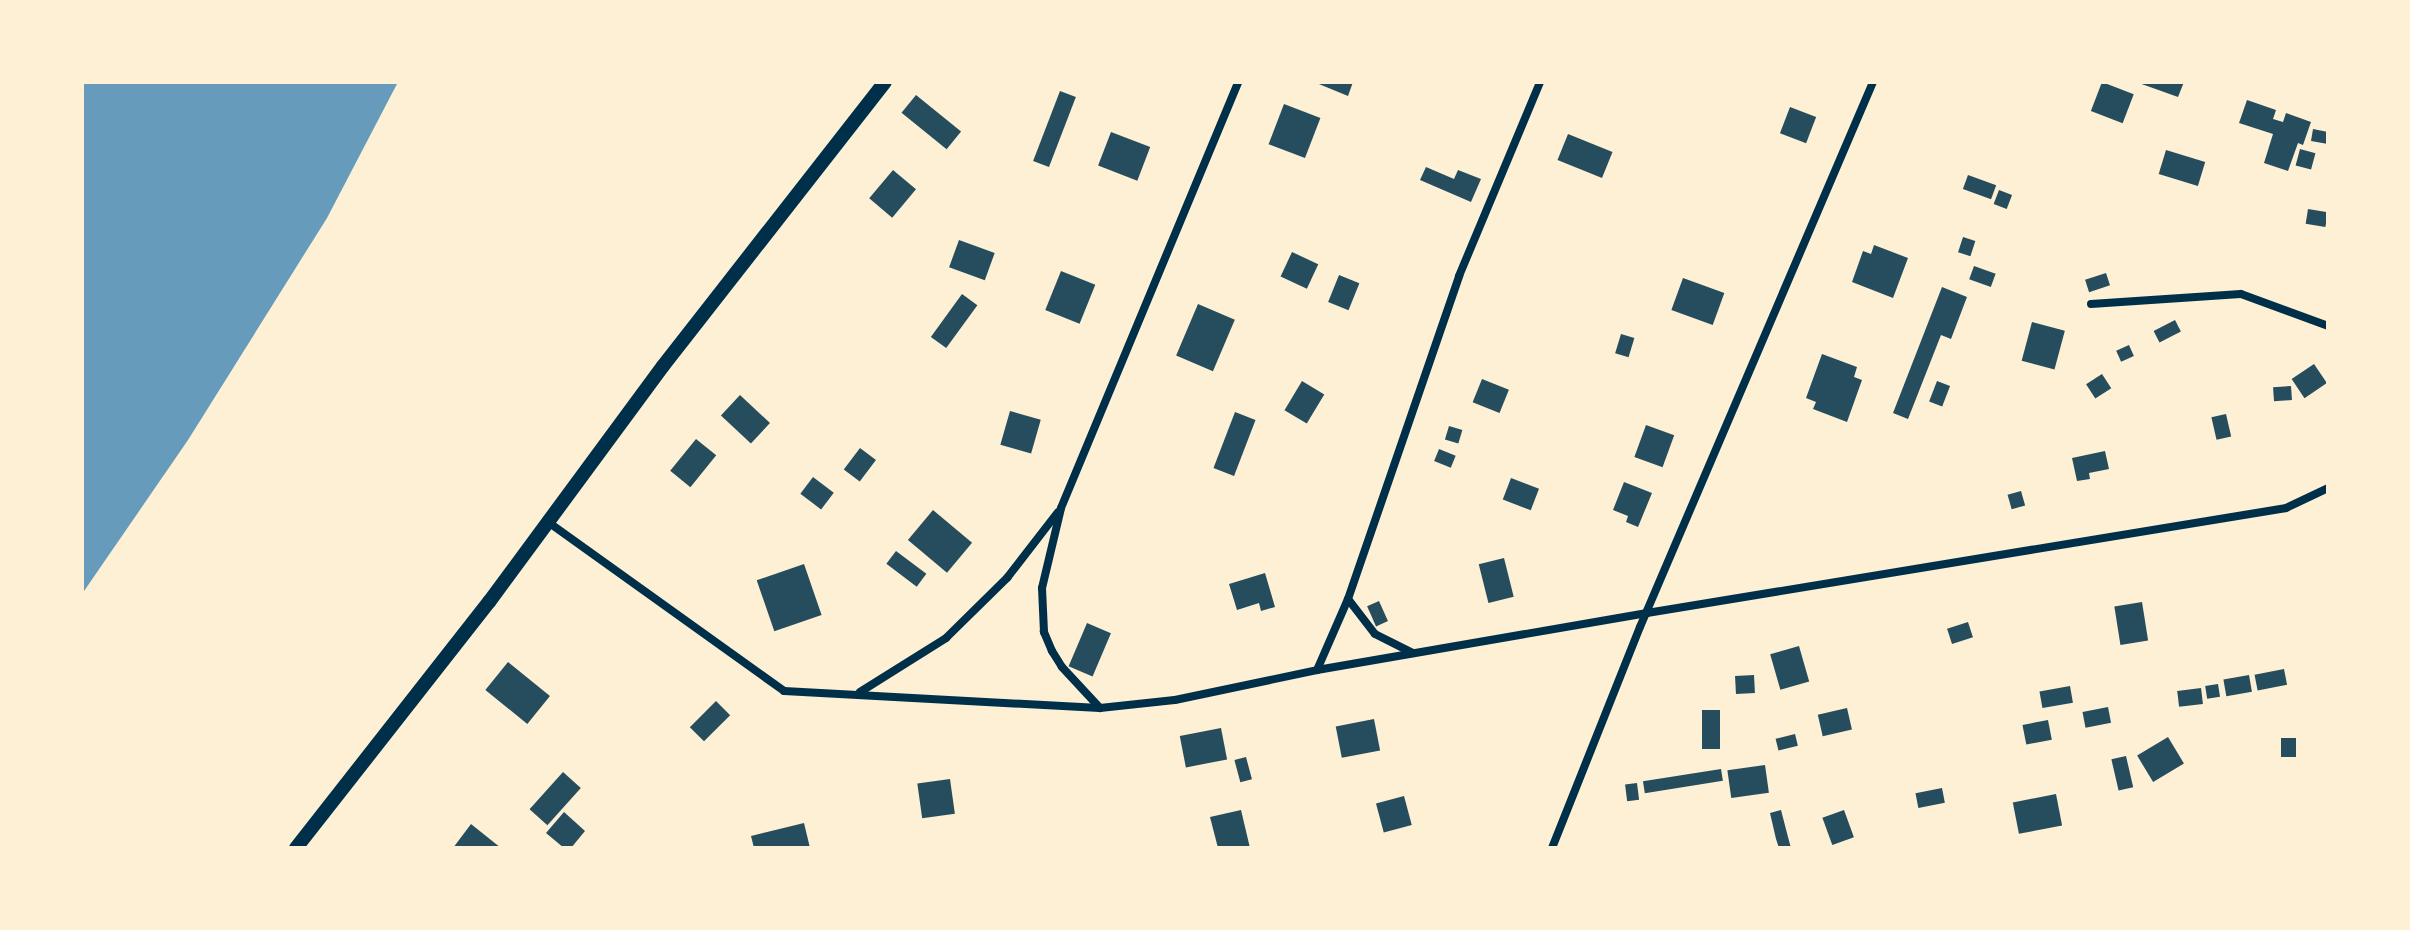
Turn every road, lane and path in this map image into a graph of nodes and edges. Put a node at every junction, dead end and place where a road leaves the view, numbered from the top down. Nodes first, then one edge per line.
1 (885, 82) edge
2 (1238, 82) edge
3 (1540, 82) edge
4 (1873, 82) edge
5 (2091, 304) dead end
6 (2328, 326) edge
7 (2328, 488) edge
8 (1061, 508) junction
9 (548, 522) junction
10 (1348, 599) junction
11 (1647, 613) junction
12 (1414, 653) junction
13 (1317, 670) junction
14 (858, 693) junction
15 (1100, 708) junction
16 (296, 848) edge
17 (1552, 848) edge

1 - 9 street
2 - 8 street
3 - 10 street
4 - 11 street
5 - 6 street
7 - 11 street
8 - 14 street
8 - 15 street
9 - 14 street
9 - 16 street
10 - 12 street
10 - 13 street
11 - 12 street
11 - 17 street
12 - 13 street
13 - 15 street
14 - 15 street

